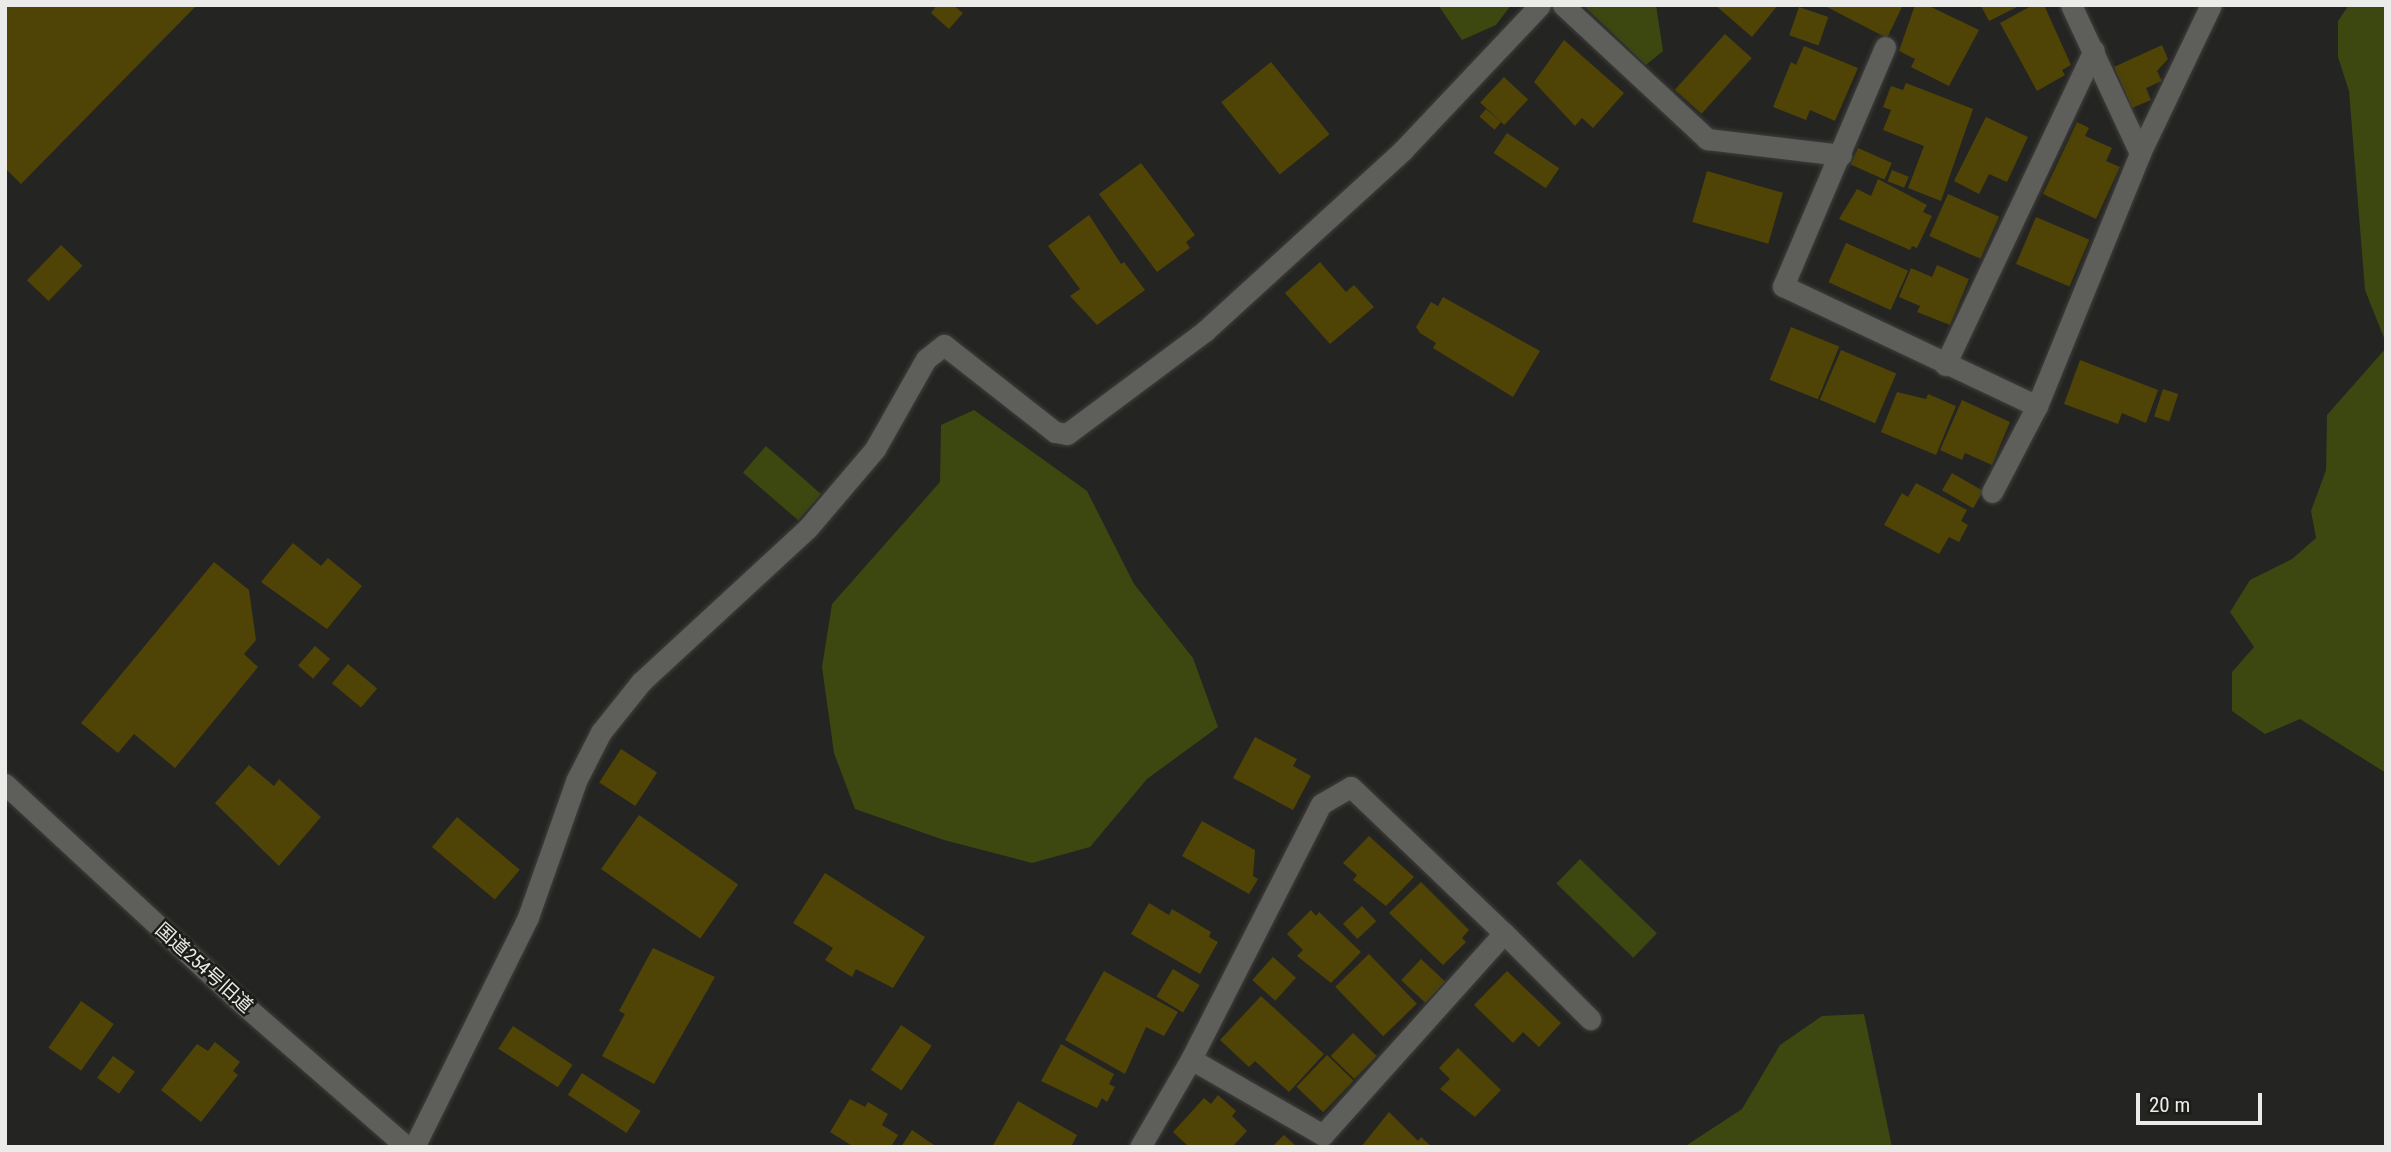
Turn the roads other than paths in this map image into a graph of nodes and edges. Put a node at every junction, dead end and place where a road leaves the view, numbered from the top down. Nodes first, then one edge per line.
1 (1540, 5) edge
2 (1563, 5) edge
3 (2071, 5) edge
4 (2211, 5) edge
5 (1885, 47) dead end
6 (2094, 50) junction
7 (2140, 153) junction
8 (1841, 155) junction
9 (1945, 365) junction
10 (2036, 406) junction
11 (1993, 492) dead end
12 (5, 784) edge
13 (1504, 933) junction
14 (1590, 1019) dead end
15 (1191, 1059) junction
16 (407, 1147) edge
17 (414, 1147) edge
18 (1140, 1147) edge

1 - 17 street
2 - 8 street
3 - 6 street
4 - 7 street
5 - 8 street
6 - 7 street
6 - 9 street
7 - 10 street
8 - 9 street
9 - 10 street
10 - 11 street
12 - 16 street, 国道254号旧道
13 - 14 street
13 - 15 street
13 - 15 street
15 - 18 street

